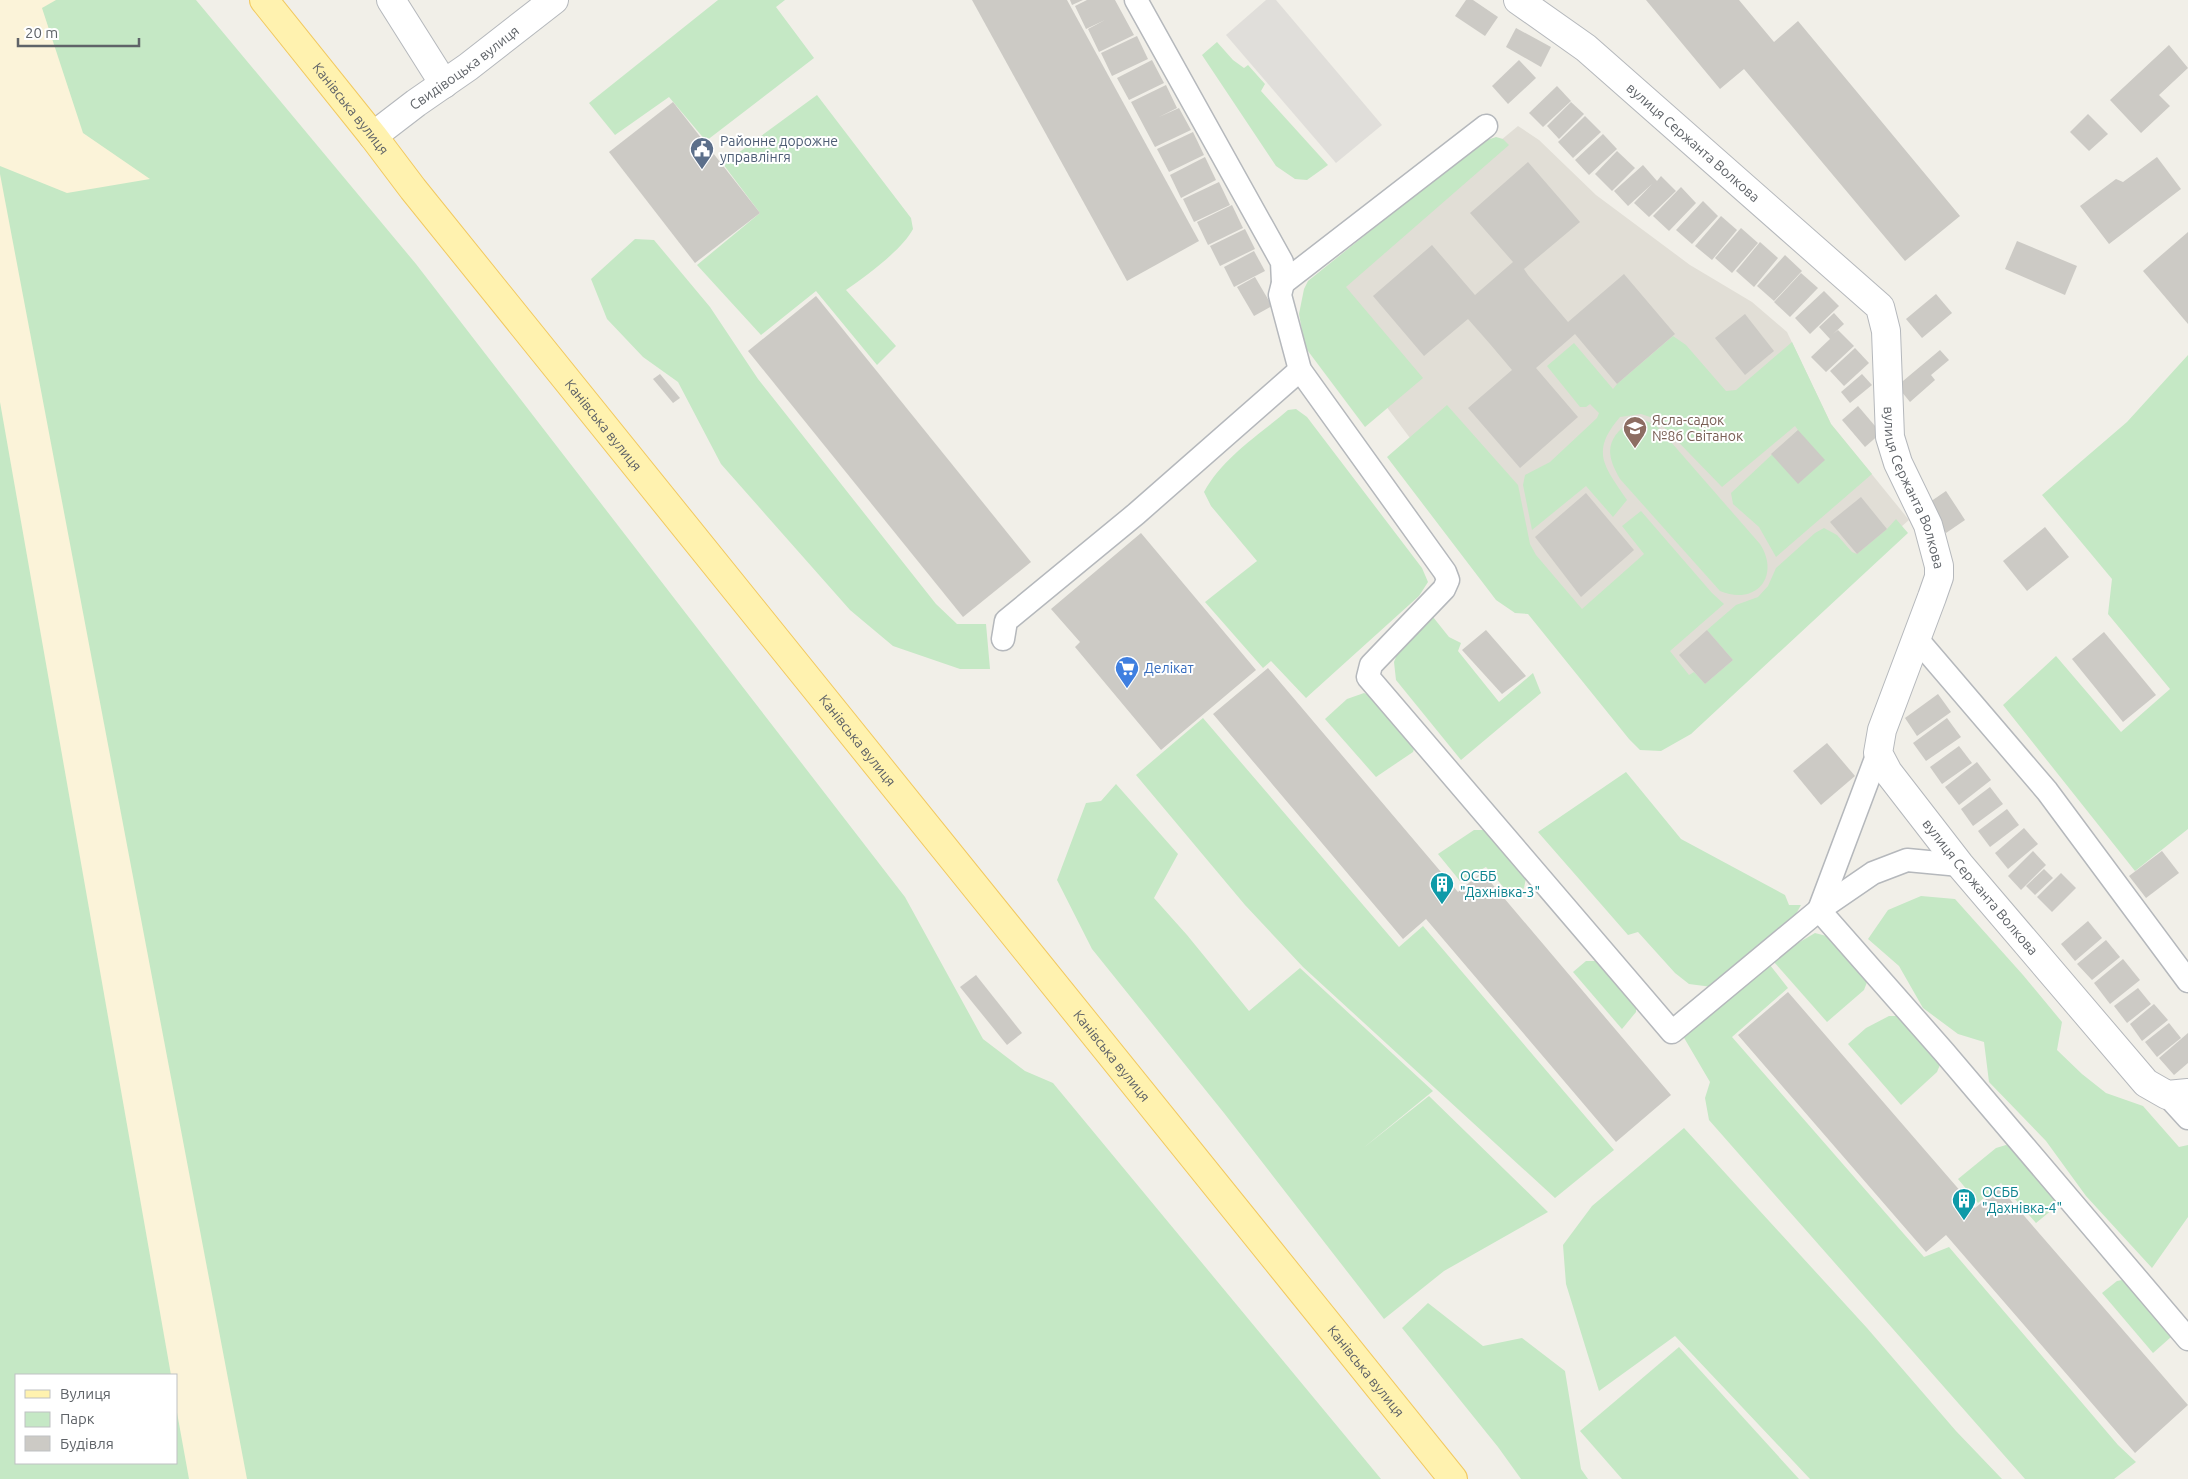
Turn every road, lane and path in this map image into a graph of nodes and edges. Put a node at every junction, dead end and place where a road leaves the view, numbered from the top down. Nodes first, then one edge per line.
1 (264, 0) edge
2 (391, 0) edge
3 (554, 0) edge
4 (1136, 0) edge
5 (1518, 0) edge
6 (444, 84) junction
7 (1486, 126) dead end
8 (373, 136) junction
9 (1283, 283) junction
10 (1300, 370) junction
11 (1916, 638) junction
12 (1003, 639) dead end
13 (1878, 753) junction
14 (1960, 865) junction
15 (1819, 910) junction
16 (2188, 980) edge
17 (2177, 1094) edge
18 (2188, 1118) edge
19 (2188, 1339) edge
20 (1452, 1479) edge

1 - 8 main road, Канівська вулиця
2 - 6 street
3 - 6 street, Свидівоцька вулиця
4 - 9 lane
5 - 11 street, вулиця Сержанта Волкова
6 - 8 street, Свидівоцька вулиця
7 - 9 lane
8 - 20 main road, Канівська вулиця
9 - 10 lane
10 - 12 lane
10 - 15 lane
11 - 13 street, вулиця Сержанта Волкова
11 - 16 lane
13 - 14 street, вулиця Сержанта Волкова
13 - 15 lane
14 - 15 lane
14 - 17 street, вулиця Сержанта Волкова
15 - 19 lane
17 - 18 lane

